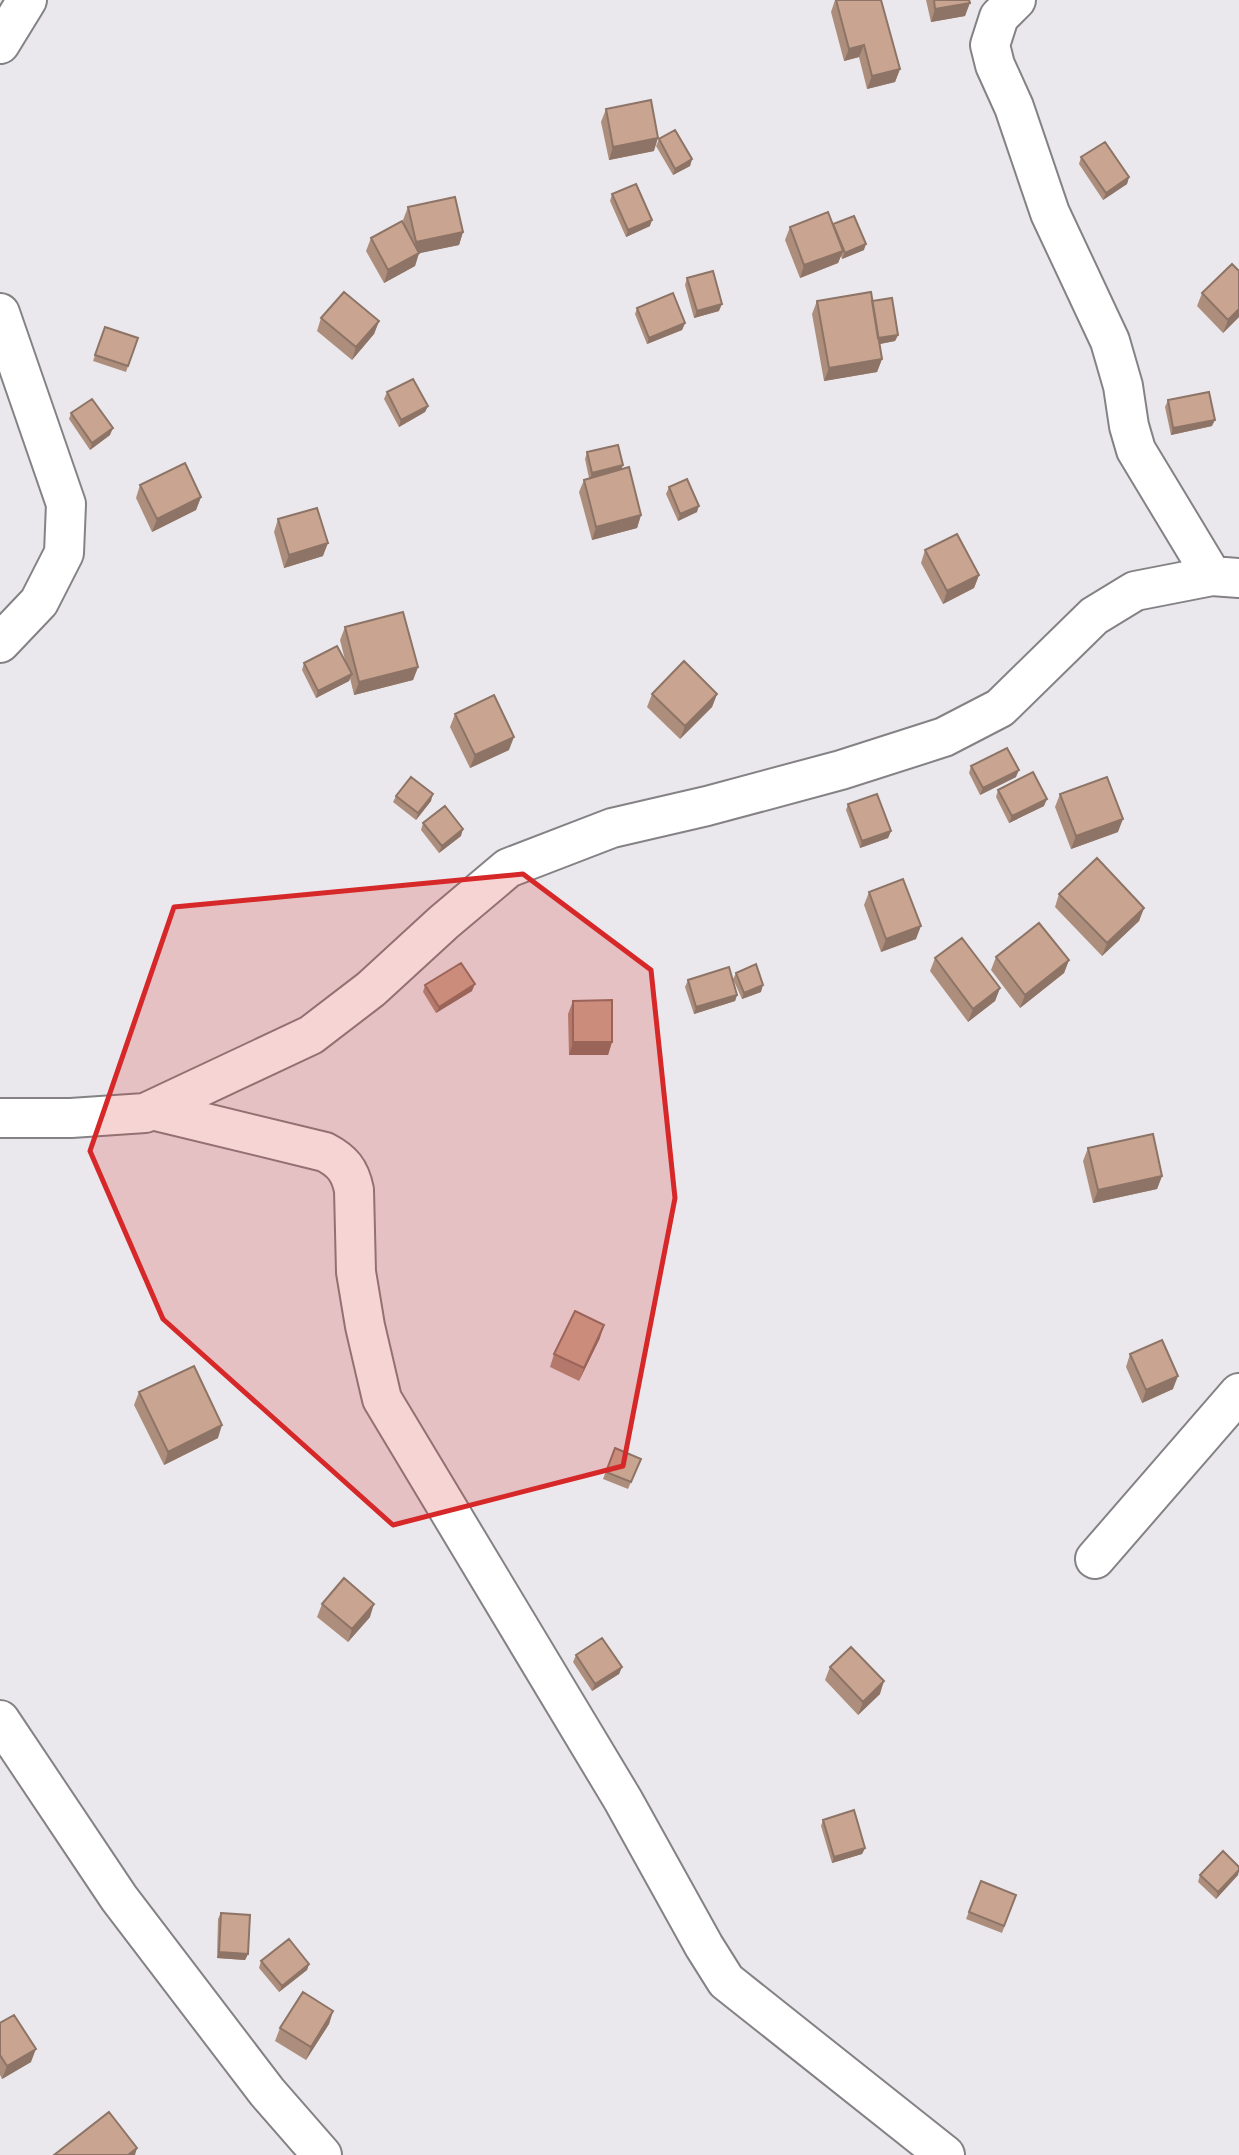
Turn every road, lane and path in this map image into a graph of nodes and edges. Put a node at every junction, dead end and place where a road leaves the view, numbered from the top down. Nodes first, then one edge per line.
1 (27, 0) edge
2 (1016, 0) edge
3 (0, 44) edge
4 (0, 313) edge
5 (1226, 577) edge
6 (0, 643) edge
7 (152, 1110) junction
8 (0, 1118) edge
9 (1239, 1393) edge
10 (1095, 1559) dead end
11 (0, 1720) edge
12 (322, 2155) edge
13 (946, 2155) edge

1 - 3 street
2 - 5 street
4 - 6 street
5 - 7 street
7 - 8 street
7 - 13 street
9 - 10 street
11 - 12 street

